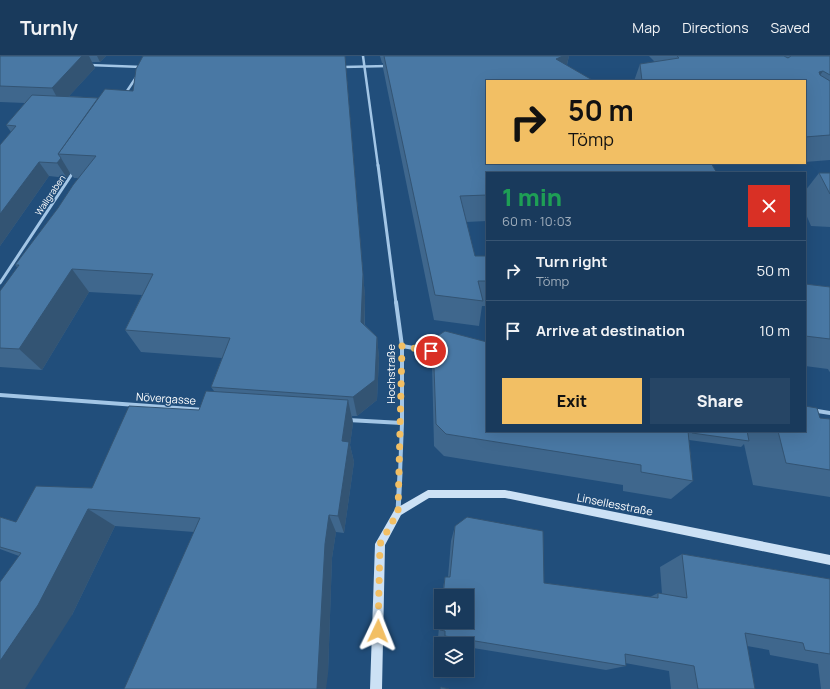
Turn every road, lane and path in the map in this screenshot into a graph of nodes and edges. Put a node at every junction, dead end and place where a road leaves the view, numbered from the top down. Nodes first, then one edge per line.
1 (363, 56) edge
2 (147, 62) edge
3 (87, 65) dead end
4 (392, 66) edge
5 (143, 67) junction
6 (340, 67) edge
7 (364, 67) junction
8 (121, 100) edge
9 (78, 165) edge
10 (0, 283) edge
11 (402, 346) junction
12 (441, 353) edge
13 (0, 395) edge
14 (806, 409) edge
15 (213, 410) edge
16 (830, 413) edge
17 (339, 419) edge
18 (402, 424) junction
19 (398, 512) junction
20 (830, 560) edge
21 (376, 689) edge

1 - 7 street, Hochstraße
2 - 5 street
3 - 5 street
4 - 7 street
5 - 8 street
6 - 7 street
7 - 11 street, Hochstraße
9 - 10 street, Wallgraben
11 - 12 street
11 - 18 street, Hochstraße
13 - 15 street, Növergasse
14 - 16 street
17 - 18 street
18 - 19 street, Hochstraße
19 - 20 street, Linsellesstraße
19 - 21 street, Hochstraße

